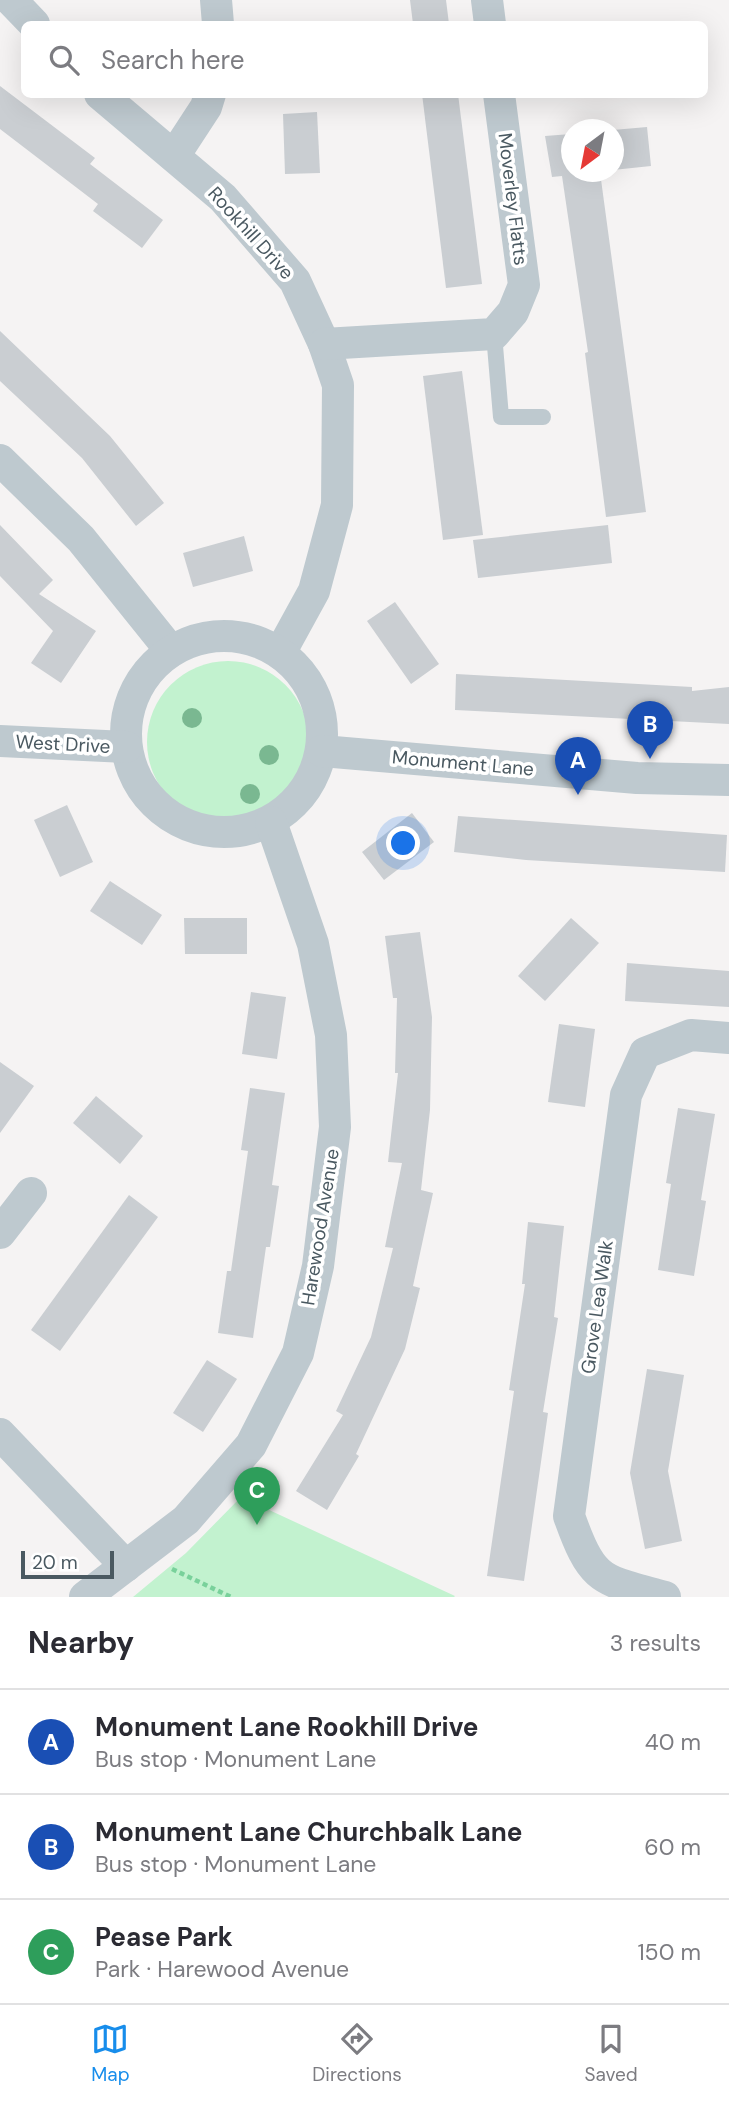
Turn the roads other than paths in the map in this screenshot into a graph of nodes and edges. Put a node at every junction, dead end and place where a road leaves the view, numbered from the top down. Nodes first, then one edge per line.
1 (11, 0) edge
2 (216, 0) edge
3 (487, 0) edge
4 (31, 21) edge
5 (218, 21) edge
6 (490, 21) edge
7 (105, 98) edge
8 (209, 98) edge
9 (500, 98) edge
10 (174, 156) junction
11 (494, 334) junction
12 (324, 344) junction
13 (543, 417) dead end
14 (0, 460) edge
15 (171, 651) junction
16 (281, 653) junction
17 (0, 741) edge
18 (126, 747) junction
19 (322, 751) junction
20 (729, 780) edge
21 (271, 822) junction
22 (729, 1038) edge
23 (31, 1193) dead end
24 (0, 1233) edge
25 (0, 1434) edge
26 (138, 1558) junction
27 (660, 1596) edge
28 (85, 1597) edge

1 - 4 street
2 - 5 street
3 - 6 street
7 - 10 street, Rookhill Drive
8 - 10 street
9 - 11 street, Moverley Flatts
10 - 12 street, Rookhill Drive
11 - 12 street
11 - 13 lane
12 - 16 street, Rookhill Drive
14 - 15 street
15 - 16 street
15 - 18 street
16 - 19 street
17 - 18 street, West Drive
18 - 21 street
19 - 20 street, Monument Lane
19 - 21 street
21 - 26 street, Harewood Avenue
22 - 27 street, Grove Lea Walk
23 - 24 street
25 - 26 street
26 - 28 street, Harewood Avenue

